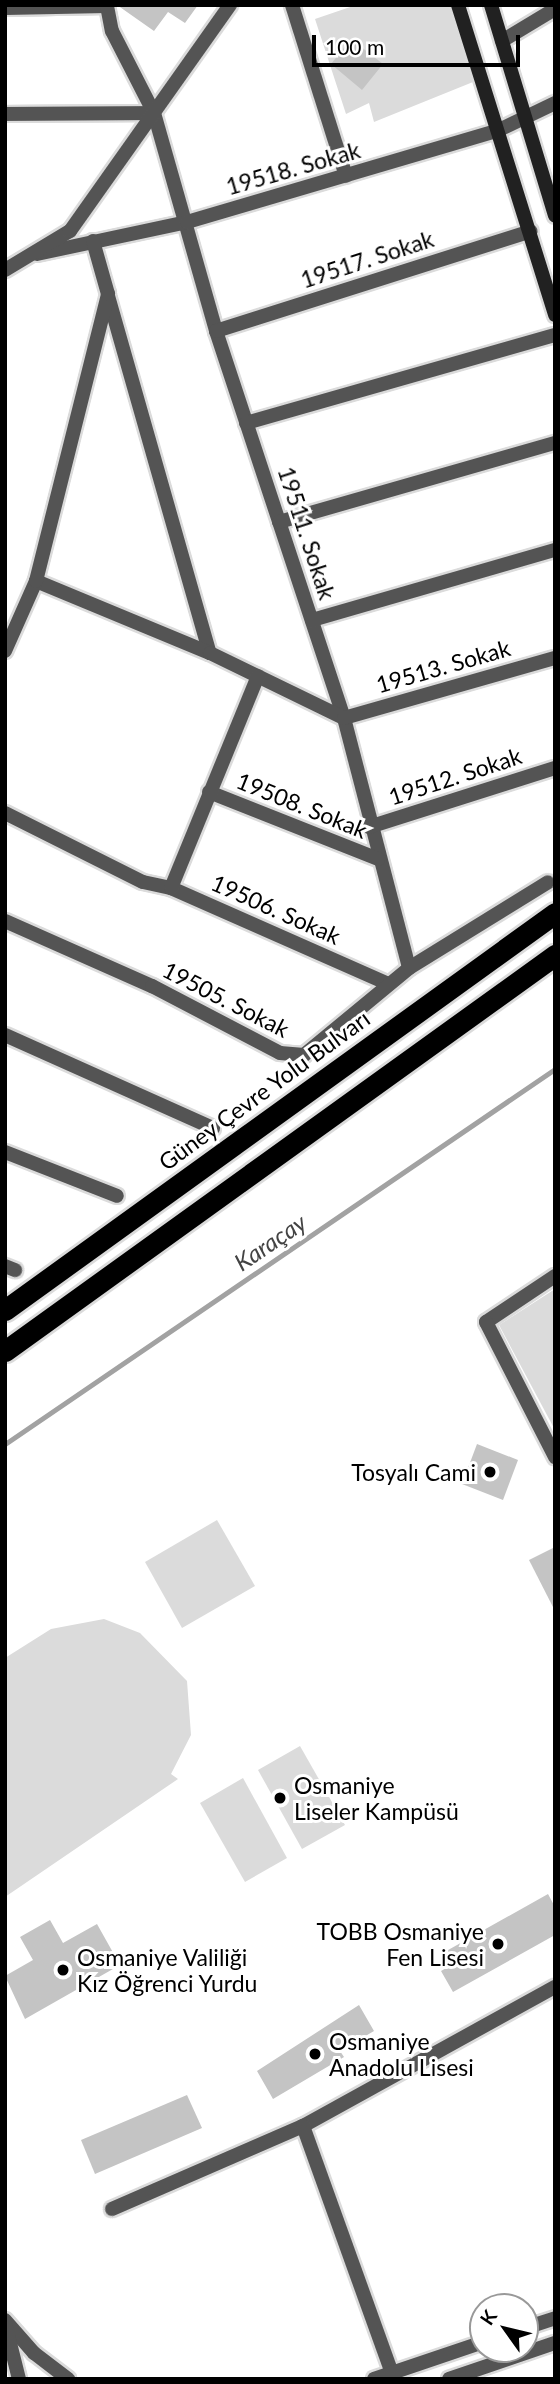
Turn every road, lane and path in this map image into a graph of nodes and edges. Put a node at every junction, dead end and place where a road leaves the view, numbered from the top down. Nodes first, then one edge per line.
1 (107, 5) edge
2 (230, 5) edge
3 (292, 5) edge
4 (458, 5) edge
5 (491, 5) edge
6 (5, 8) edge
7 (555, 9) edge
8 (502, 41) junction
9 (555, 103) edge
10 (154, 113) junction
11 (5, 114) edge
12 (526, 119) junction
13 (499, 130) junction
14 (346, 176) junction
15 (555, 215) edge
16 (187, 222) junction
17 (70, 231) junction
18 (531, 231) junction
19 (87, 242) junction
20 (37, 254) junction
21 (5, 270) edge
22 (108, 295) junction
23 (555, 315) edge
24 (216, 331) junction
25 (555, 335) edge
26 (246, 423) junction
27 (555, 443) edge
28 (279, 522) junction
29 (555, 550) edge
30 (36, 581) junction
31 (312, 620) junction
32 (5, 651) edge
33 (210, 653) junction
34 (555, 659) edge
35 (258, 676) junction
36 (344, 718) junction
37 (555, 768) edge
38 (209, 792) junction
39 (5, 813) edge
40 (369, 827) junction
41 (378, 859) junction
42 (548, 882) dead end
43 (171, 888) junction
44 (555, 913) edge
45 (5, 921) edge
46 (555, 955) edge
47 (409, 968) junction
48 (389, 984) junction
49 (5, 1035) edge
50 (213, 1128) dead end
51 (5, 1152) edge
52 (117, 1196) dead end
53 (555, 1276) edge
54 (5, 1310) edge
55 (5, 1351) edge
56 (555, 1457) edge
57 (555, 1987) edge
58 (303, 2126) junction
59 (112, 2210) dead end
60 (5, 2322) edge
61 (555, 2343) edge
62 (469, 2347) edge
63 (392, 2373) junction
64 (19, 2379) edge
65 (68, 2379) edge
66 (374, 2379) edge
67 (449, 2379) edge

1 - 6 street
1 - 10 street, 19511. Sokak
2 - 10 street
3 - 14 street
4 - 13 street
5 - 8 street
7 - 8 street
8 - 12 street
9 - 12 street, 19518. Sokak
10 - 11 street
10 - 16 street, 19511. Sokak
10 - 17 street
12 - 13 street, 19518. Sokak
12 - 15 street
13 - 14 street, 19518. Sokak
13 - 18 street
14 - 16 street, 19518. Sokak
16 - 19 street, 19518. Sokak
16 - 24 street, 19511. Sokak
17 - 19 street
17 - 20 street
18 - 23 street
18 - 24 street, 19517. Sokak
19 - 20 street, 19518. Sokak
19 - 22 street
20 - 21 street
22 - 30 street
22 - 33 street
24 - 26 street, 19511. Sokak
25 - 26 street
26 - 28 street, 19511. Sokak
27 - 28 street
28 - 31 street, 19511. Sokak
29 - 31 street
30 - 32 street
30 - 33 street
31 - 36 street, 19511. Sokak
33 - 35 street
34 - 36 street, 19513. Sokak
35 - 36 street
35 - 38 street
36 - 40 street, 19511. Sokak
37 - 40 street, 19512. Sokak
38 - 41 street, 19508. Sokak
38 - 43 street
39 - 43 street, 19506. Sokak
40 - 41 street, 19511. Sokak
41 - 47 street, 19511. Sokak
42 - 47 street, 19505. Sokak
43 - 48 street, 19506. Sokak
44 - 54 highway, Güney Çevre Yolu Bulvarı
45 - 48 street, 19505. Sokak
46 - 55 highway
47 - 48 street, 19505. Sokak
49 - 50 street
51 - 52 street
53 - 56 street
57 - 58 street
58 - 59 street
58 - 63 street
60 - 64 street
60 - 65 street
61 - 67 street
62 - 63 street
63 - 66 street

